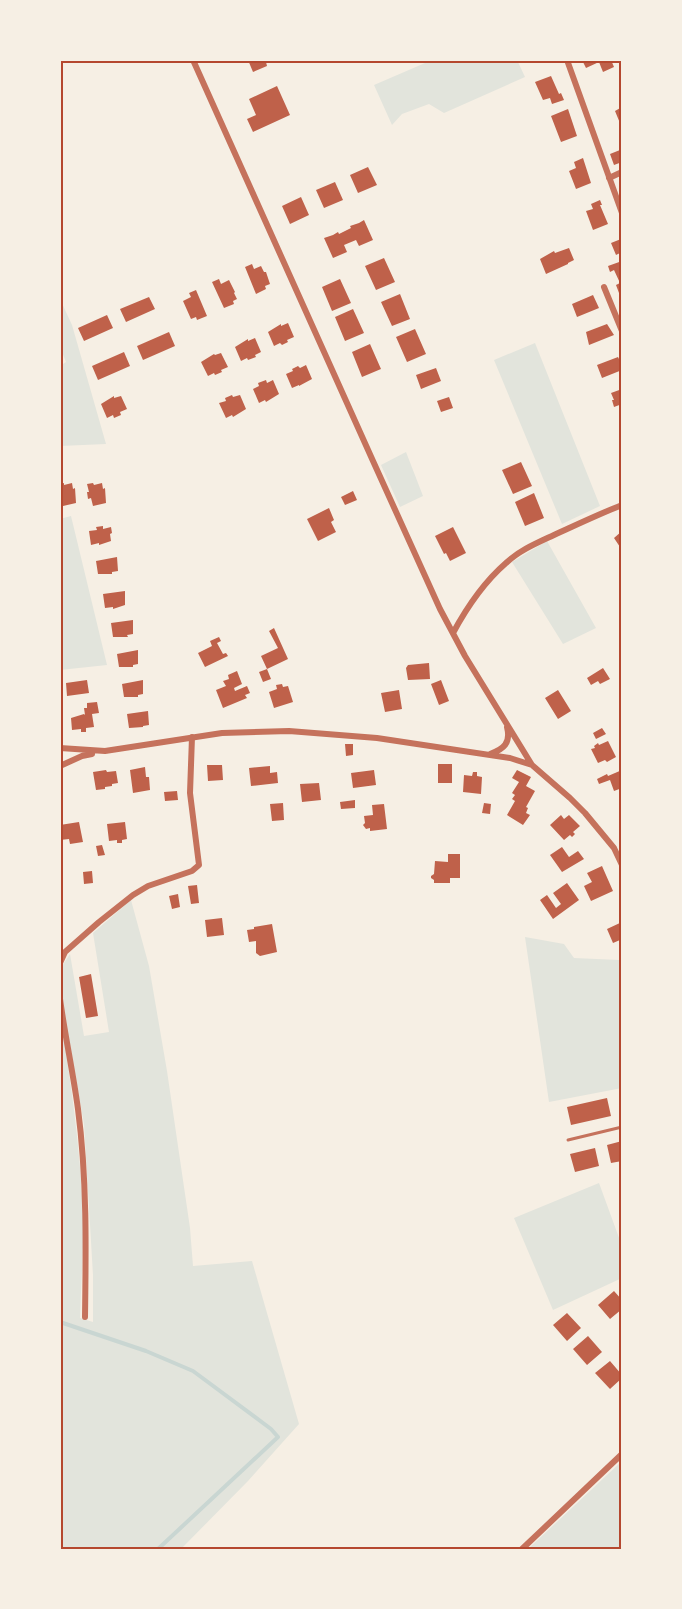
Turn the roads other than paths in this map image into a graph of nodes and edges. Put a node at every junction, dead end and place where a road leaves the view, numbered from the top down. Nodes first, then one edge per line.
1 (193, 60) edge
2 (567, 60) edge
3 (622, 172) edge
4 (609, 178) junction
5 (622, 213) edge
6 (604, 287) dead end
7 (622, 331) edge
8 (622, 505) edge
9 (453, 633) junction
10 (507, 723) junction
11 (192, 737) junction
12 (60, 748) edge
13 (105, 751) junction
14 (489, 754) junction
15 (532, 765) junction
16 (60, 766) edge
17 (622, 865) edge
18 (60, 963) edge
19 (60, 999) edge
20 (622, 1127) edge
21 (568, 1140) dead end
22 (85, 1317) dead end
23 (622, 1454) edge
24 (522, 1549) edge

1 - 9 street
2 - 4 street
3 - 4 street
4 - 5 street
6 - 7 street
8 - 9 street
9 - 10 street
10 - 14 street
10 - 15 street
11 - 13 street
11 - 14 street
11 - 18 street
12 - 13 street
13 - 16 street
14 - 15 street
15 - 17 street
19 - 22 street
20 - 21 lane
23 - 24 street

